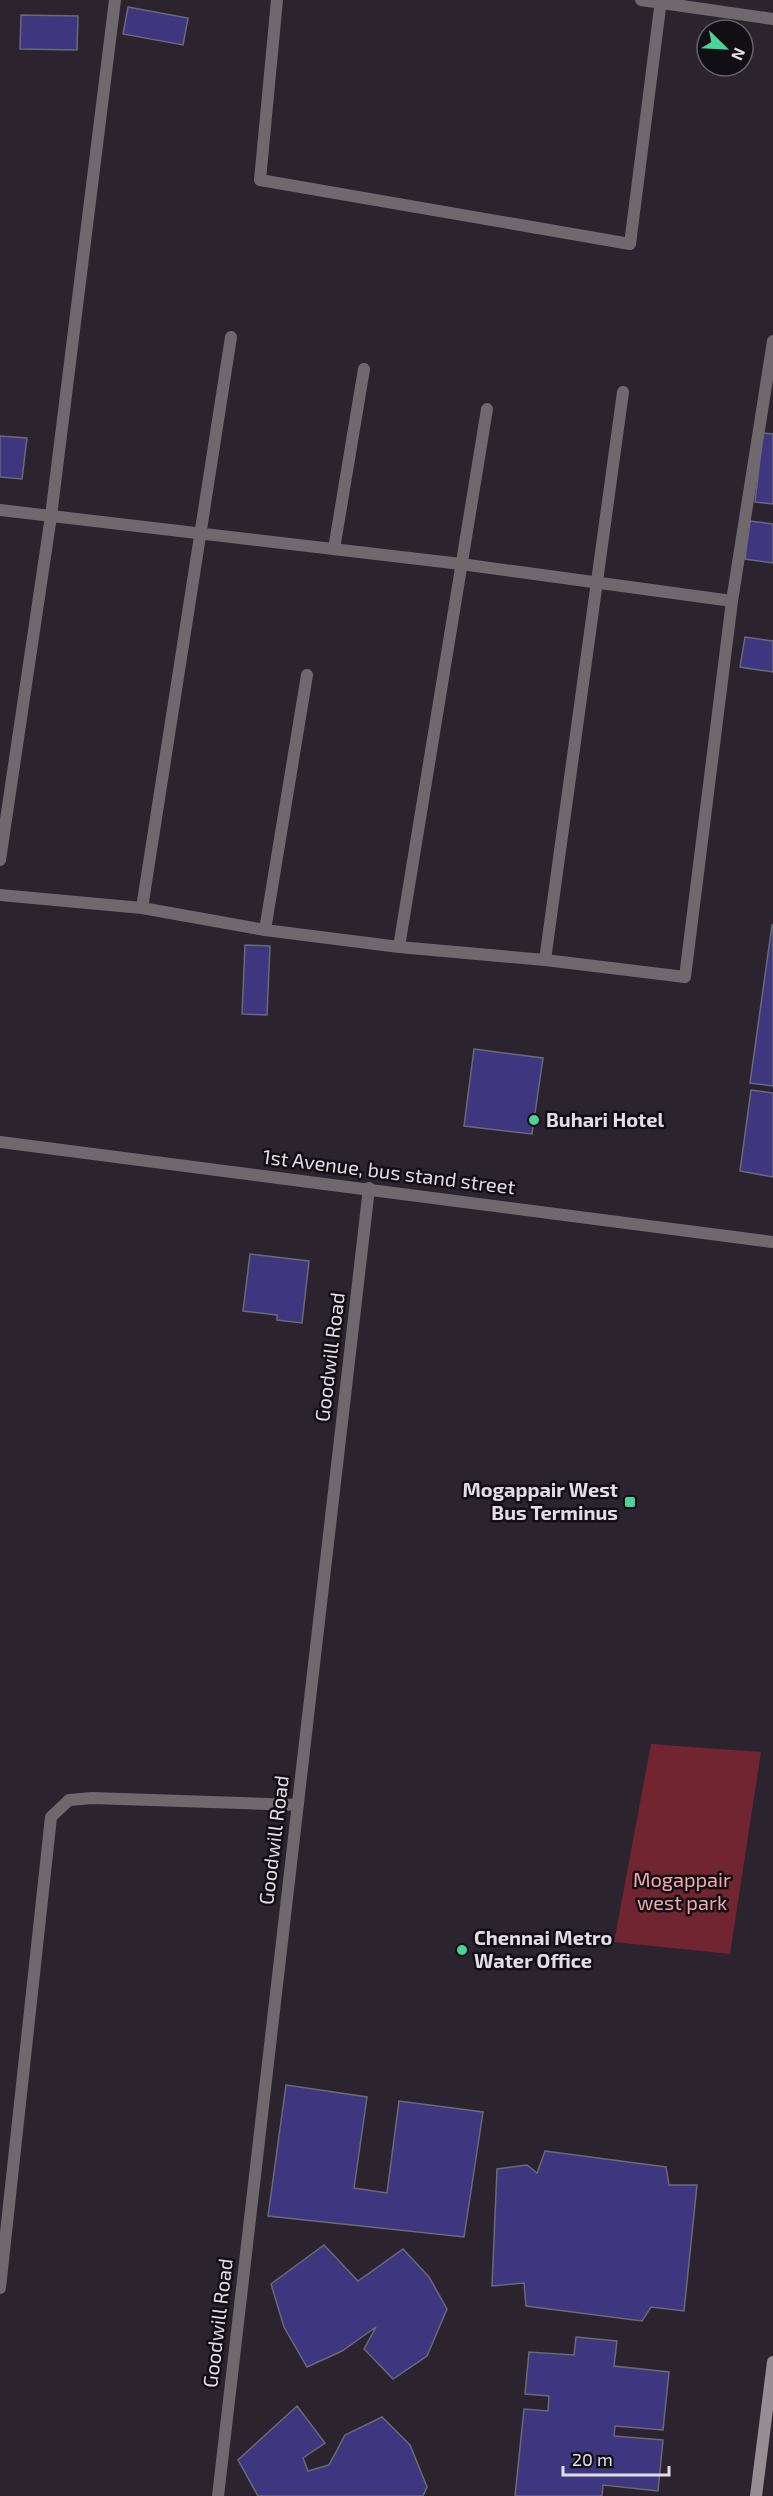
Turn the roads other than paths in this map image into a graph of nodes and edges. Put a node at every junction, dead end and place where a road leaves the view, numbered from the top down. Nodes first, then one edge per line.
1 (115, 0) edge
2 (277, 0) edge
3 (641, 0) edge
4 (661, 1) edge
5 (773, 19) edge
6 (231, 337) dead end
7 (773, 340) edge
8 (364, 369) dead end
9 (623, 392) dead end
10 (487, 409) dead end
11 (0, 510) edge
12 (51, 516) junction
13 (200, 534) junction
14 (334, 549) junction
15 (461, 564) junction
16 (597, 584) junction
17 (732, 601) junction
18 (308, 675) dead end
19 (0, 860) edge
20 (0, 895) edge
21 (142, 908) junction
22 (265, 930) junction
23 (399, 947) junction
24 (545, 960) junction
25 (0, 1142) edge
26 (369, 1188) junction
27 (773, 1242) edge
28 (298, 1805) junction
29 (0, 2288) edge
30 (773, 2361) edge
31 (218, 2496) edge
32 (756, 2496) edge

1 - 12 street
2 - 4 street
3 - 4 street
4 - 5 street
6 - 13 street
7 - 17 street
8 - 14 street
9 - 16 street
10 - 15 street
11 - 12 street
12 - 13 street
12 - 19 street
13 - 14 street
13 - 21 street
14 - 15 street
15 - 16 street
15 - 23 street
16 - 17 street
16 - 24 street
17 - 24 street
18 - 22 street
20 - 21 street
21 - 22 street
22 - 23 street
23 - 24 street
25 - 26 street, 1st Avenue, bus stand street
26 - 27 street, 1st Avenue, bus stand street
26 - 28 street, Goodwill Road
28 - 29 street
28 - 31 street, Goodwill Road
30 - 32 main road

